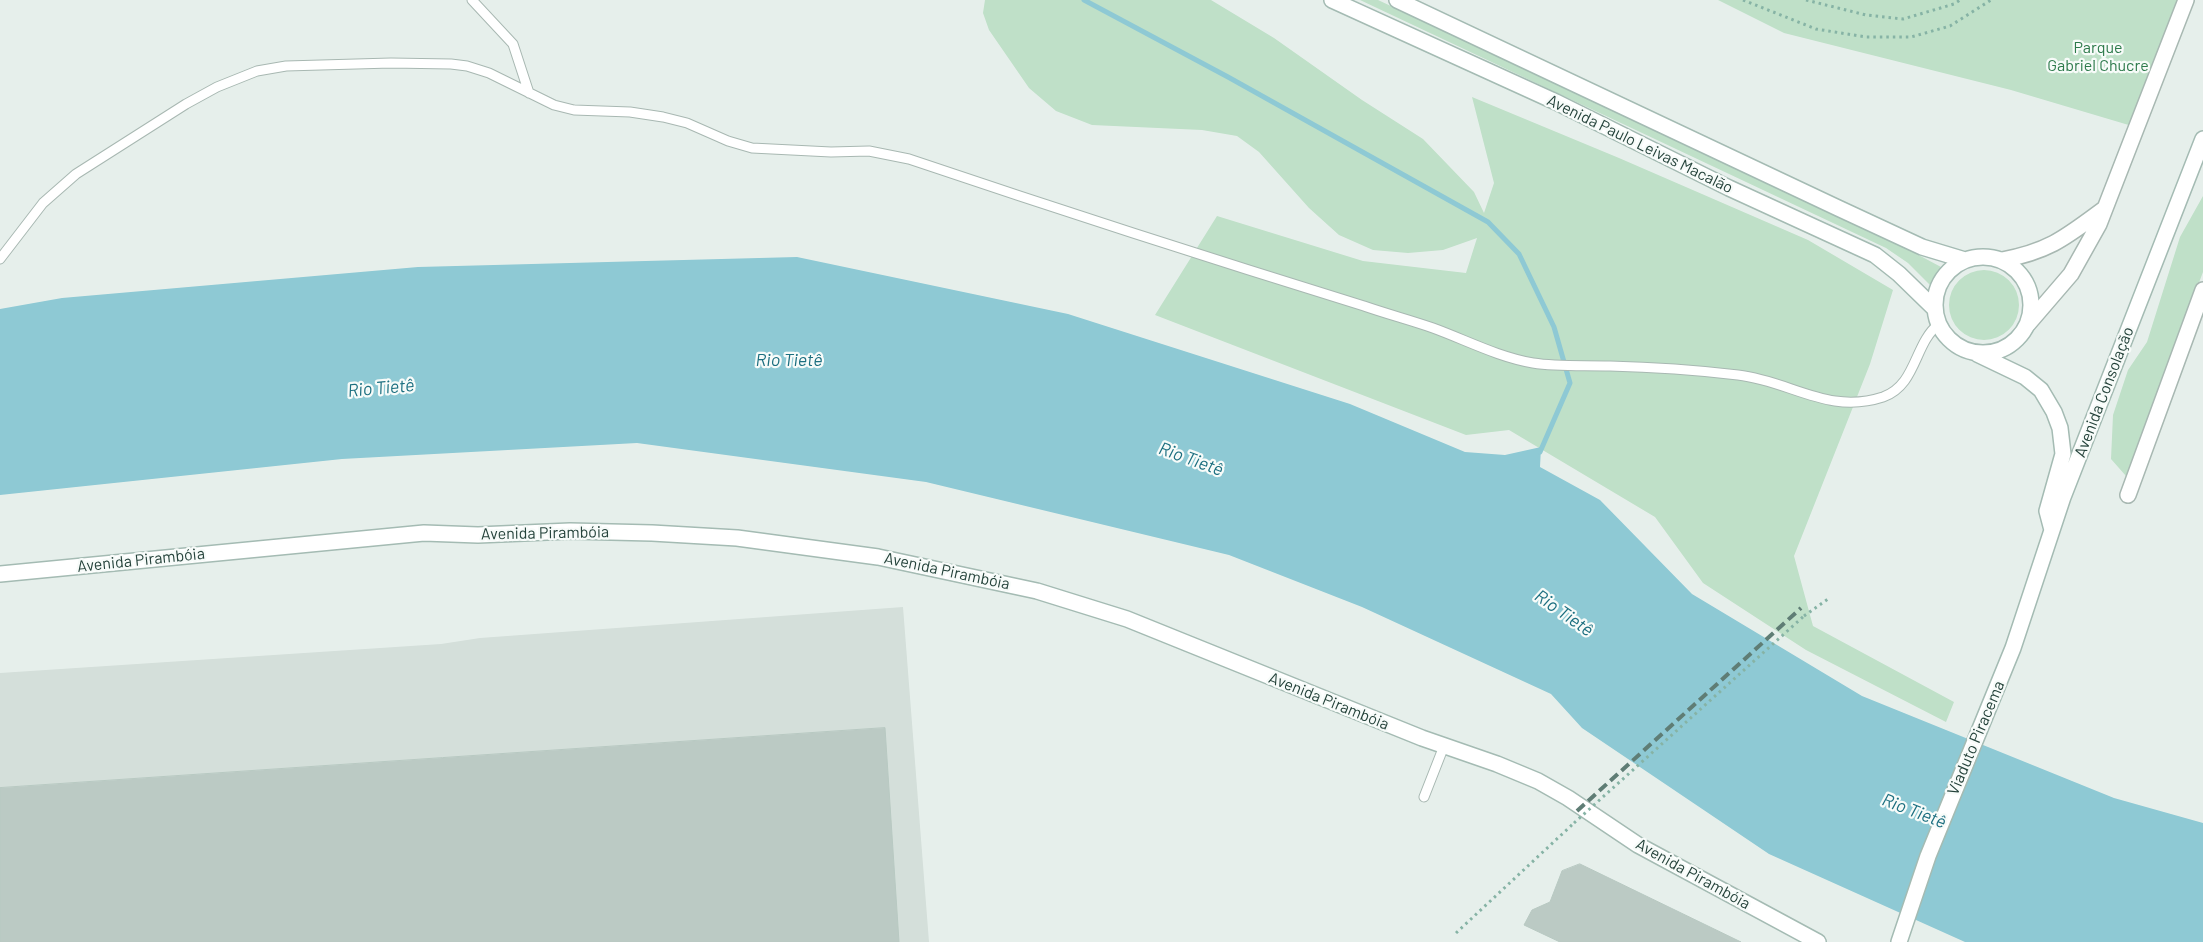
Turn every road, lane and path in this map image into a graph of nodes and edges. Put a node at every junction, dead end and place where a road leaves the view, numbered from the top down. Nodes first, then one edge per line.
1 (472, 0) edge
2 (1332, 0) edge
3 (1398, 0) edge
4 (1744, 0) edge
5 (1806, 0) edge
6 (1960, 0) edge
7 (1991, 0) edge
8 (2186, 0) edge
9 (529, 93) junction
10 (2203, 139) edge
11 (2104, 209) junction
12 (0, 259) edge
13 (1965, 260) junction
14 (2002, 260) junction
15 (2203, 290) edge
16 (2199, 314) edge
17 (1937, 317) junction
18 (2028, 324) junction
19 (1973, 352) junction
20 (2128, 495) dead end
21 (2052, 531) junction
22 (0, 574) edge
23 (1828, 598) dead end
24 (2013, 648) joint
25 (1444, 746) junction
26 (1424, 797) dead end
27 (1456, 933) dead end
28 (1818, 942) edge
29 (1899, 942) edge

1 - 9 lane
2 - 17 main road, Avenida Paulo Leivas Macalão
3 - 13 main road, Avenida Paulo Leivas Macalão
4 - 7 path
5 - 6 path
8 - 11 main road
9 - 12 lane
9 - 17 lane
10 - 21 main road, Avenida Consolação
11 - 14 main road
11 - 18 main road
13 - 14 main road
13 - 17 main road
14 - 18 main road
15 - 16 main road
16 - 20 main road
17 - 19 main road
18 - 19 main road
19 - 21 main road
21 - 24 main road, Avenida Consolação
22 - 25 main road, Avenida Pirambóia
23 - 27 path, bridge
24 - 29 main road, Viaduto Piracema
25 - 26 lane
25 - 28 main road, Avenida Pirambóia

